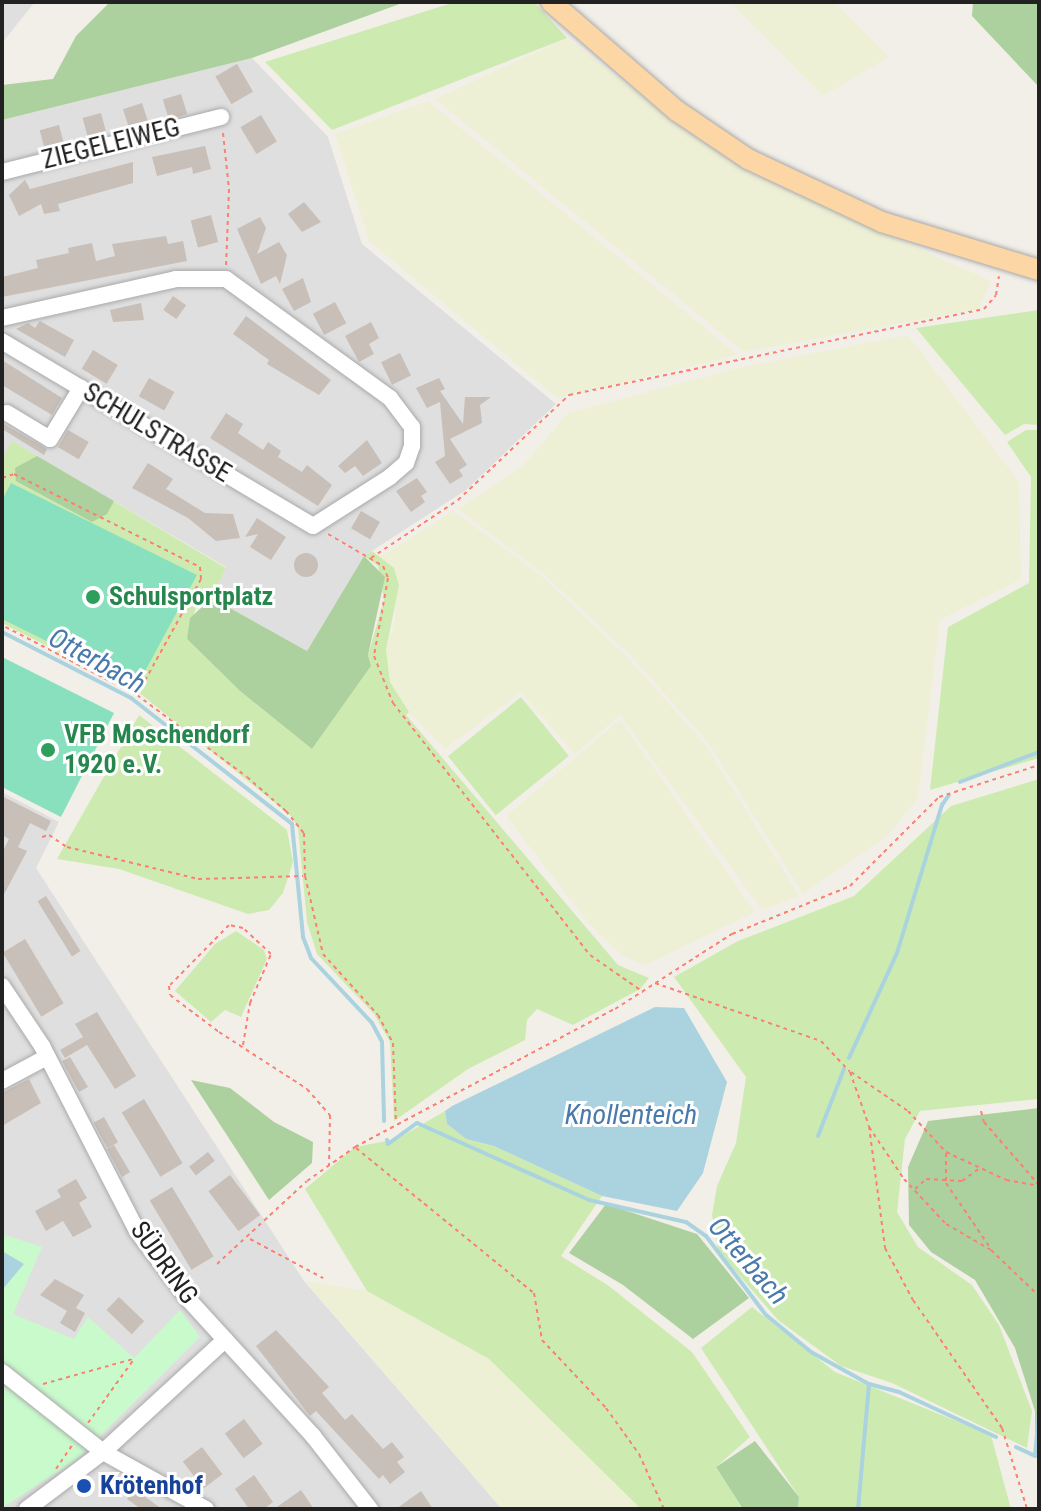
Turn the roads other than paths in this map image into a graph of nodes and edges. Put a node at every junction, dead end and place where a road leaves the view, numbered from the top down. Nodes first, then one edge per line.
1 (551, 2) edge
2 (221, 117) road end
3 (2, 172) edge
4 (1039, 270) edge
5 (2, 318) edge
6 (2, 341) edge
7 (81, 388) junction
8 (7, 413) dead end
9 (2, 986) edge
10 (47, 1057) junction
11 (2, 1081) edge
12 (225, 1340) junction
13 (2, 1372) edge
14 (103, 1452) junction
15 (27, 1509) edge
16 (206, 1509) edge
17 (370, 1509) edge

1 - 4 main road
2 - 3 street, ZIEGELEIWEG
5 - 7 street, SCHULSTRASSE
6 - 7 street, SCHULSTRASSE
7 - 8 street
9 - 10 street, SÜDRING
10 - 11 street
10 - 12 street, SÜDRING
12 - 14 street
12 - 17 street, SÜDRING
13 - 14 street
14 - 15 street
14 - 16 street

